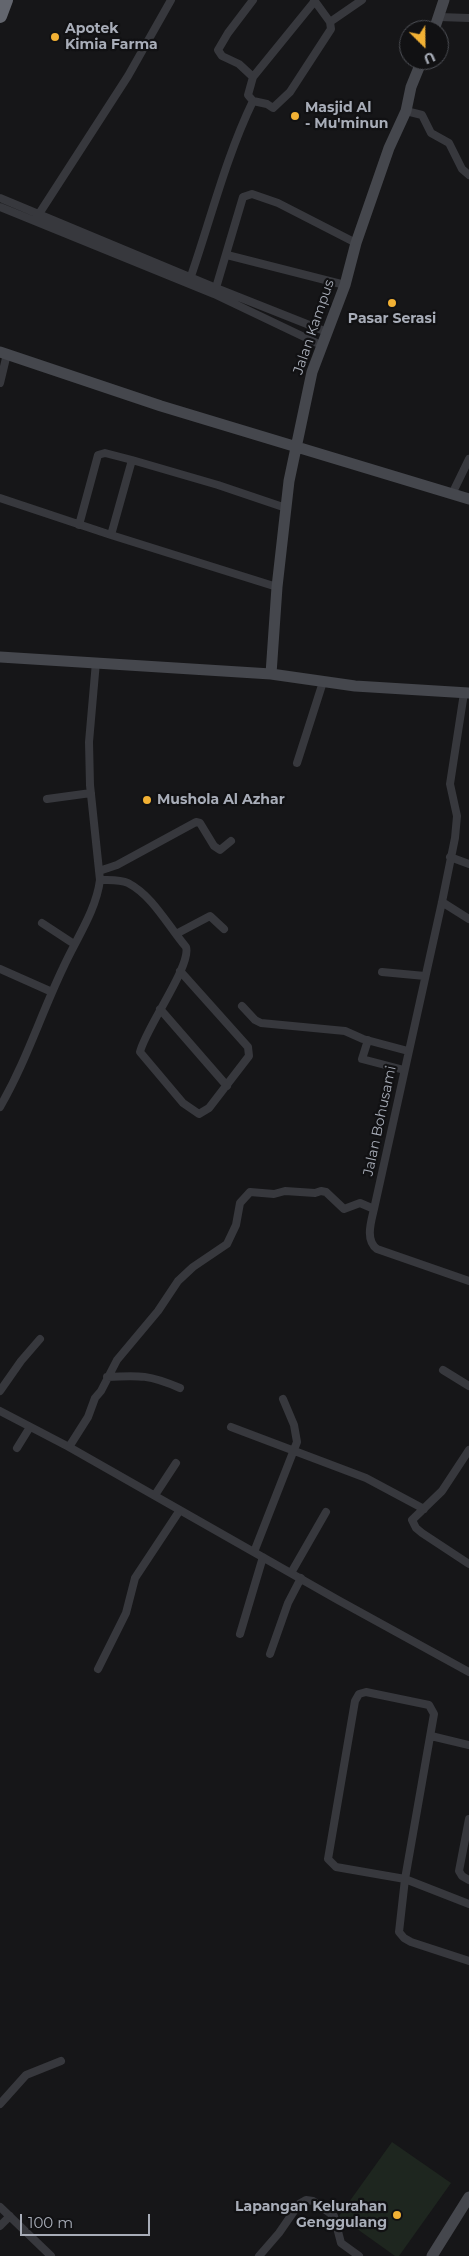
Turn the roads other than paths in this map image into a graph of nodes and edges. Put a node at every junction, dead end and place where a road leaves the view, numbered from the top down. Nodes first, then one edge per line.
1 (6, 0) edge
2 (171, 0) edge
3 (253, 0) edge
4 (362, 0) edge
5 (444, 0) edge
6 (314, 1) edge
7 (0, 16) edge
8 (439, 17) junction
9 (469, 18) edge
10 (438, 20) edge
11 (330, 22) junction
12 (418, 70) edge
13 (252, 77) junction
14 (253, 101) junction
15 (406, 111) junction
16 (469, 175) edge
17 (0, 198) edge
18 (0, 206) edge
19 (39, 214) junction
20 (34, 221) junction
21 (356, 243) junction
22 (227, 255) junction
23 (189, 281) junction
24 (345, 285) junction
25 (215, 291) junction
26 (327, 332) junction
27 (323, 346) junction
28 (4, 353) edge
29 (0, 383) edge
30 (296, 448) junction
31 (469, 459) edge
32 (132, 460) junction
33 (452, 494) junction
34 (0, 498) edge
35 (469, 499) edge
36 (286, 508) junction
37 (79, 525) junction
38 (111, 536) junction
39 (277, 587) junction
40 (0, 657) edge
41 (96, 662) junction
42 (271, 674) junction
43 (323, 682) junction
44 (466, 693) edge
45 (297, 763) dead end
46 (91, 792) junction
47 (47, 799) dead end
48 (231, 841) dead end
49 (450, 857) junction
50 (469, 864) edge
51 (99, 871) junction
52 (100, 880) junction
53 (442, 902) junction
54 (469, 919) edge
55 (42, 923) dead end
56 (224, 930) dead end
57 (176, 934) junction
58 (74, 944) junction
59 (0, 969) edge
60 (180, 971) junction
61 (382, 972) dead end
62 (425, 976) junction
63 (52, 992) junction
64 (242, 1006) dead end
65 (160, 1009) junction
66 (368, 1040) junction
67 (408, 1051) junction
68 (404, 1070) junction
69 (227, 1086) junction
70 (0, 1107) edge
71 (374, 1209) junction
72 (468, 1279) edge
73 (40, 1339) dead end
74 (442, 1370) dead end
75 (108, 1377) junction
76 (469, 1386) edge
77 (180, 1388) dead end
78 (0, 1391) edge
79 (283, 1398) dead end
80 (1, 1414) edge
81 (30, 1427) junction
82 (231, 1427) dead end
83 (70, 1447) junction
84 (18, 1448) dead end
85 (469, 1450) edge
86 (294, 1452) junction
87 (176, 1463) dead end
88 (155, 1495) junction
89 (424, 1509) junction
90 (180, 1510) junction
91 (326, 1512) dead end
92 (254, 1552) junction
93 (263, 1557) junction
94 (469, 1564) edge
95 (291, 1573) junction
96 (301, 1578) junction
97 (240, 1634) dead end
98 (270, 1654) dead end
99 (98, 1669) dead end
100 (469, 1672) edge
101 (431, 1736) junction
102 (469, 1745) edge
103 (469, 1819) edge
104 (405, 1879) junction
105 (469, 1880) edge
106 (469, 1904) edge
107 (469, 1961) edge
108 (61, 2061) dead end
109 (0, 2104) edge
110 (469, 2197) edge
111 (0, 2206) edge
112 (10, 2216) junction
113 (0, 2226) edge
114 (51, 2256) edge
115 (259, 2256) edge
116 (359, 2256) edge
117 (432, 2256) edge

1 - 7 highway
2 - 19 street
3 - 13 street
4 - 11 street
5 - 8 street
6 - 11 street
6 - 13 street
8 - 9 street
8 - 10 street
11 - 14 street
12 - 15 street, Jalan Kampus
13 - 14 street
14 - 23 street
15 - 16 street
15 - 21 street, Jalan Kampus
17 - 19 street
18 - 20 street
19 - 20 street
19 - 23 street
20 - 23 street
21 - 22 street
21 - 24 street, Jalan Kampus
22 - 24 street
22 - 25 street
23 - 25 street
24 - 26 street, Jalan Kampus
25 - 26 street
25 - 27 street
26 - 27 street, Jalan Kampus
27 - 30 street, Jalan Kampus
28 - 29 street
28 - 30 street
30 - 33 street
30 - 36 street, Jalan Kampus
31 - 33 street
32 - 36 street
32 - 37 street
32 - 38 street
33 - 35 street
34 - 37 street
36 - 39 street, Jalan Kampus
37 - 38 street
38 - 39 street
39 - 42 street, Jalan Kampus
40 - 41 street
41 - 42 street
41 - 46 street
42 - 43 street
43 - 44 street
43 - 45 street
44 - 49 street, Jalan Bohusami
46 - 47 street
46 - 51 street
48 - 51 street
49 - 50 street
49 - 53 street, Jalan Bohusami
51 - 52 street
52 - 57 street
52 - 58 street
53 - 54 street
53 - 62 street, Jalan Bohusami
55 - 58 street
56 - 57 street
57 - 60 street
58 - 63 street
59 - 63 street
60 - 65 street
60 - 69 street
61 - 62 street
62 - 67 street, Jalan Bohusami
63 - 70 street
64 - 66 street
65 - 69 street
65 - 69 street
66 - 67 street
66 - 68 street
67 - 68 street, Jalan Bohusami
68 - 71 street, Jalan Bohusami
71 - 72 street, Jalan Bohusami
71 - 75 street
73 - 78 street
74 - 76 street
75 - 77 street
75 - 83 street
79 - 86 street
80 - 81 street
81 - 83 street
81 - 84 street
82 - 86 street
83 - 88 street
85 - 89 street
86 - 89 street
86 - 92 street
87 - 88 street
88 - 90 street
89 - 94 street
90 - 92 street
90 - 99 street
91 - 95 street
92 - 93 street
93 - 95 street
93 - 97 street
95 - 96 street
96 - 98 street
96 - 100 street
101 - 102 street
101 - 104 street
101 - 104 street
103 - 105 street
104 - 106 street
104 - 107 street
108 - 109 street
110 - 117 street
111 - 112 street
112 - 113 street
112 - 114 street
115 - 116 street

